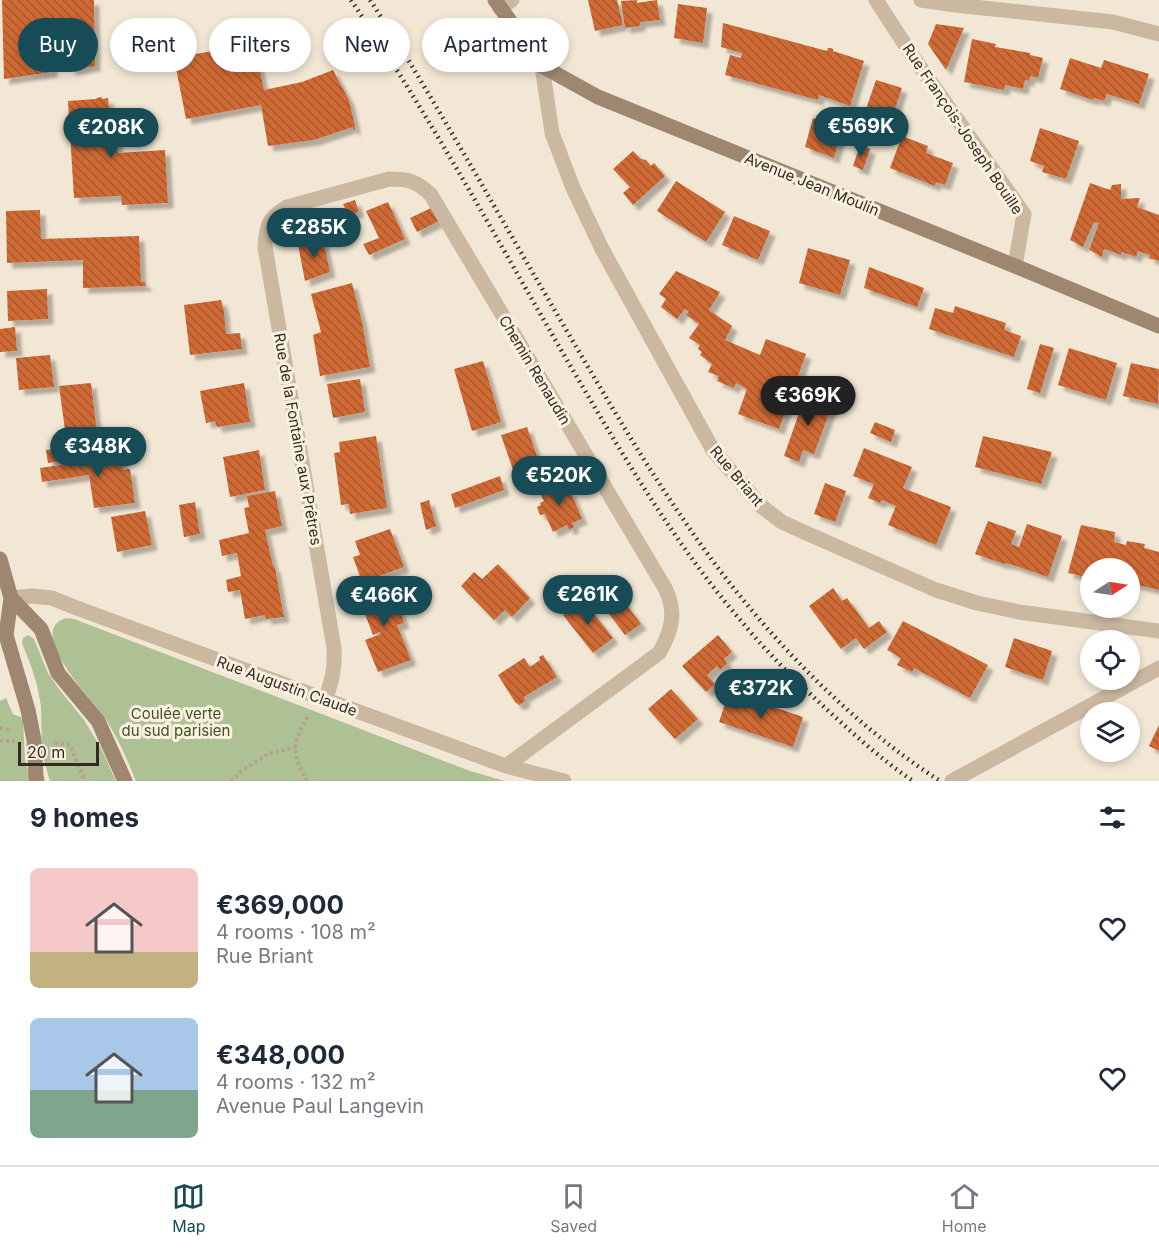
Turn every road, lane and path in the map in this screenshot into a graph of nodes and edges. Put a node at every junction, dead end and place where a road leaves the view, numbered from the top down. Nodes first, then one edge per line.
1 (876, 0) edge
2 (921, 0) edge
3 (502, 2) edge
4 (512, 18) edge
5 (1159, 34) edge
6 (543, 72) edge
7 (553, 72) edge
8 (265, 248) joint
9 (1015, 266) junction
10 (1159, 327) edge
11 (0, 559) edge
12 (11, 598) junction
13 (1159, 631) edge
14 (1159, 668) edge
15 (322, 699) junction
16 (34, 740) junction
17 (13, 741) dead end
18 (0, 746) edge
19 (295, 747) junction
20 (506, 766) junction
21 (37, 781) edge
22 (85, 781) edge
23 (125, 781) edge
24 (231, 781) edge
25 (307, 781) edge
26 (564, 781) edge
27 (952, 781) edge

1 - 9 street, Rue François-Joseph Bouille
2 - 5 street
3 - 4 main road, Avenue Jean Moulin
6 - 13 street, Rue Briant
7 - 9 main road, Avenue Jean Moulin
8 - 15 street, Rue de la Fontaine aux Prêtres
8 - 20 street, Chemin Renaudin
9 - 10 main road, Avenue Jean Moulin
11 - 12 main road
12 - 15 street, Rue Augustin Claude
12 - 16 main road
12 - 23 main road
14 - 27 street
15 - 19 path
15 - 20 street, Rue Augustin Claude
16 - 21 main road
16 - 22 path
17 - 18 path
19 - 24 path
19 - 25 path
20 - 26 street, Rue Augustin Claude

